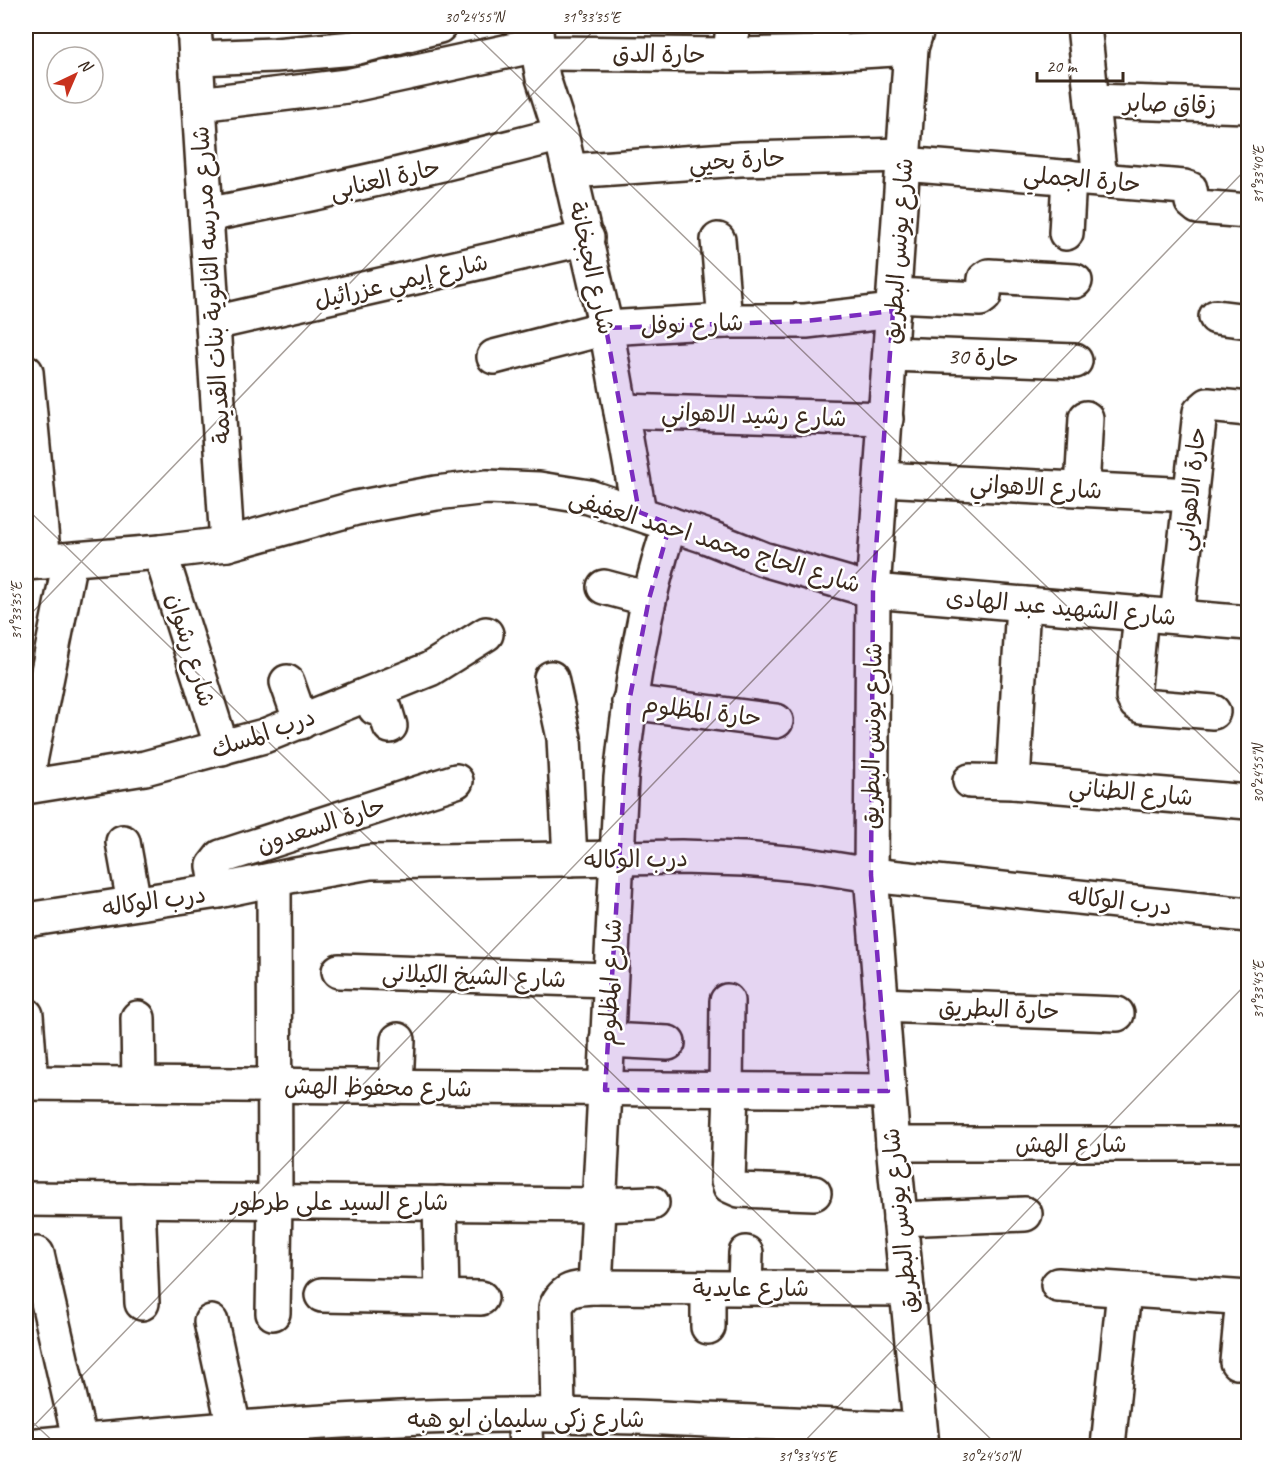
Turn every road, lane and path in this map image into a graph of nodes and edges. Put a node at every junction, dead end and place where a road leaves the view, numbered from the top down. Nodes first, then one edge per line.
1 (194, 26) edge
2 (439, 26) edge
3 (1084, 26) edge
4 (536, 35) edge
5 (915, 37) edge
6 (638, 39) edge
7 (830, 39) edge
8 (731, 40) edge
9 (196, 58) junction
10 (1092, 101) junction
11 (199, 104) junction
12 (1248, 106) edge
13 (561, 134) junction
14 (903, 160) junction
15 (570, 171) junction
16 (1084, 179) junction
17 (1248, 212) edge
18 (206, 215) junction
19 (1066, 233) dead end
20 (587, 238) junction
21 (718, 240) dead end
22 (1075, 281) dead end
23 (894, 303) junction
24 (1216, 317) dead end
25 (725, 321) junction
26 (1248, 321) edge
27 (214, 323) junction
28 (606, 328) junction
29 (891, 354) junction
30 (494, 357) dead end
31 (1075, 361) dead end
32 (26, 372) edge
33 (1248, 409) edge
34 (621, 411) junction
35 (1086, 418) dead end
36 (886, 419) junction
37 (882, 479) junction
38 (1082, 489) junction
39 (1191, 495) junction
40 (639, 513) junction
41 (670, 524) junction
42 (227, 544) junction
43 (160, 552) junction
44 (46, 562) edge
45 (604, 587) dead end
46 (873, 591) junction
47 (649, 599) junction
48 (1023, 604) junction
49 (1141, 613) junction
50 (1177, 616) junction
51 (1248, 623) edge
52 (486, 634) dead end
53 (551, 678) dead end
54 (287, 682) dead end
55 (371, 694) junction
56 (629, 702) junction
57 (1213, 712) dead end
58 (776, 721) dead end
59 (301, 722) junction
60 (390, 726) dead end
61 (222, 748) junction
62 (456, 781) dead end
63 (970, 781) dead end
64 (26, 782) edge
65 (1012, 782) junction
66 (26, 788) edge
67 (1248, 802) edge
68 (123, 842) dead end
69 (570, 859) junction
70 (617, 859) junction
71 (871, 875) junction
72 (274, 880) junction
73 (218, 891) junction
74 (134, 903) junction
75 (1248, 915) edge
76 (26, 920) edge
77 (339, 971) dead end
78 (609, 980) junction
79 (728, 1001) dead end
80 (881, 1005) junction
81 (1117, 1014) dead end
82 (26, 1015) edge
83 (138, 1018) dead end
84 (398, 1040) dead end
85 (607, 1040) junction
86 (668, 1043) dead end
87 (28, 1083) edge
88 (139, 1084) junction
89 (274, 1085) junction
90 (396, 1087) junction
91 (605, 1090) junction
92 (729, 1090) junction
93 (888, 1091) junction
94 (893, 1144) junction
95 (1248, 1144) edge
96 (814, 1193) dead end
97 (26, 1199) edge
98 (138, 1200) junction
99 (275, 1202) junction
100 (440, 1203) junction
101 (652, 1203) dead end
102 (599, 1205) junction
103 (1025, 1214) dead end
104 (900, 1219) junction
105 (746, 1253) dead end
106 (37, 1254) dead end
107 (1058, 1285) dead end
108 (596, 1287) junction
109 (708, 1288) junction
110 (745, 1288) junction
111 (907, 1289) junction
112 (1124, 1291) junction
113 (322, 1295) dead end
114 (442, 1297) junction
115 (481, 1298) dead end
116 (1246, 1298) edge
117 (142, 1303) dead end
118 (273, 1313) dead end
119 (211, 1322) dead end
120 (708, 1327) dead end
121 (1237, 1362) dead end
122 (558, 1415) junction
123 (525, 1431) edge
124 (230, 1434) edge
125 (921, 1438) edge
126 (80, 1442) junction
127 (26, 1446) edge
128 (1108, 1446) edge

1 - 9 street, شارع مدرسه الثانوية بنات القديمة
2 - 9 street
3 - 10 street
4 - 6 street, حارة الدق
4 - 11 street, حارة الدق
4 - 13 street, شارع الجبخانة
5 - 7 street, حارة الدق
5 - 14 street, شارع يونس البطريق
6 - 8 street, حارة الدق
7 - 8 street, حارة الدق
9 - 11 street, شارع مدرسه الثانوية بنات القديمة
10 - 12 street, زقاق صابر
10 - 16 street
11 - 18 street, شارع مدرسه الثانوية بنات القديمة
13 - 15 street, شارع الجبخانة
13 - 18 street, حارة العنابى
14 - 15 street, حارة يحيي
14 - 16 street, حارة الجملي
14 - 23 street, شارع يونس البطريق
15 - 20 street, شارع الجبخانة
16 - 17 street, حارة الجملي
16 - 19 street
18 - 27 street, شارع مدرسه الثانوية بنات القديمة
20 - 27 street, شارع إيمي عزرائيل
20 - 28 street, شارع الجبخانة
21 - 25 street
22 - 23 street, شارع نوفل
23 - 25 street, شارع نوفل
23 - 29 street, شارع يونس البطريق
24 - 26 street
25 - 28 street, شارع نوفل
27 - 42 street, شارع مدرسه الثانوية بنات القديمة
28 - 30 street, شارع نوفل
28 - 34 street, شارع الجبخانة
29 - 31 street, حارة 30
29 - 36 street, شارع يونس البطريق
32 - 44 street
33 - 39 street, حارة الاهواني
34 - 36 street, شارع رشيد الاهواني
34 - 40 street, شارع الجبخانة
35 - 38 street
36 - 37 street, شارع يونس البطريق
37 - 38 street, شارع الاهواني
37 - 46 street, شارع يونس البطريق
38 - 39 street, شارع الاهواني
39 - 50 street, حارة الاهواني
40 - 41 street, شارع الحاج محمد احمد العفيفى
40 - 42 street, شارع الحاج محمد احمد العفيفى
41 - 46 street, شارع الحاج محمد احمد العفيفى
41 - 47 street, شارع المظلوم
42 - 43 street, شارع الحاج محمد احمد العفيفى
43 - 44 street, شارع الحاج محمد احمد العفيفى
43 - 61 street, شارع رشوان
44 - 64 street
45 - 47 street
46 - 48 street, شارع الشهيد عبد الهادى
46 - 71 street, شارع يونس البطريق
47 - 56 street, شارع المظلوم
48 - 49 street, شارع الشهيد عبد الهادى
48 - 65 street
49 - 50 street, شارع الشهيد عبد الهادى
49 - 57 street
50 - 51 street, شارع الشهيد عبد الهادى
52 - 55 street, درب المسك
53 - 69 street
54 - 59 street
55 - 59 street, درب المسك
55 - 60 street
56 - 58 street, حارة المظلوم
56 - 70 street, شارع المظلوم
59 - 61 street, درب المسك
61 - 66 street, درب المسك
62 - 73 street, حارة السعدون
63 - 65 street, شارع الطناني
65 - 67 street, شارع الطناني
68 - 74 street
69 - 70 street, درب الوكاله
69 - 72 street, درب الوكاله
70 - 71 street, درب الوكاله
70 - 78 street, شارع المظلوم
71 - 75 street, درب الوكاله
71 - 80 street, شارع يونس البطريق
72 - 73 street, درب الوكاله
72 - 89 street
73 - 74 street, درب الوكاله
74 - 76 street, درب الوكاله
77 - 78 street, شارع الشيخ الكيلانى
78 - 85 street, شارع المظلوم
79 - 92 street
80 - 81 street, حارة البطريق
80 - 93 street, شارع يونس البطريق
82 - 87 street
83 - 88 street
84 - 90 street
85 - 86 street
85 - 91 street, شارع المظلوم
87 - 88 street, شارع محفوظ الهش
88 - 89 street, شارع محفوظ الهش
89 - 90 street, شارع محفوظ الهش
89 - 99 street
90 - 91 street, شارع محفوظ الهش
91 - 92 street, شارع محفوظ الهش
91 - 102 street, شارع المظلوم
92 - 93 street, شارع محفوظ الهش
92 - 96 street
93 - 94 street, شارع يونس البطريق
94 - 95 street, شارع الهش
94 - 104 street, شارع يونس البطريق
97 - 98 street, شارع السيد على طرطور
98 - 99 street, شارع السيد على طرطور
98 - 117 street
99 - 100 street, شارع السيد على طرطور
99 - 118 street
100 - 102 street, شارع السيد على طرطور
100 - 114 street
101 - 102 street, شارع السيد على طرطور
102 - 108 street, شارع المظلوم
103 - 104 street
104 - 111 street, شارع يونس البطريق
105 - 110 street
106 - 126 street
107 - 112 street
108 - 109 street, شارع عايدية
108 - 122 street
109 - 110 street, شارع عايدية
109 - 120 street
110 - 111 street, شارع عايدية
111 - 125 street, شارع يونس البطريق
112 - 116 street
112 - 128 street
113 - 114 street
114 - 115 street
116 - 121 street
119 - 124 street
122 - 123 street, شارع زكى سليمان ابو هبه
122 - 125 street, شارع زكى سليمان ابو هبه
123 - 124 street, شارع زكى سليمان ابو هبه
124 - 126 street, شارع زكى سليمان ابو هبه
126 - 127 street, شارع زكى سليمان ابو هبه

